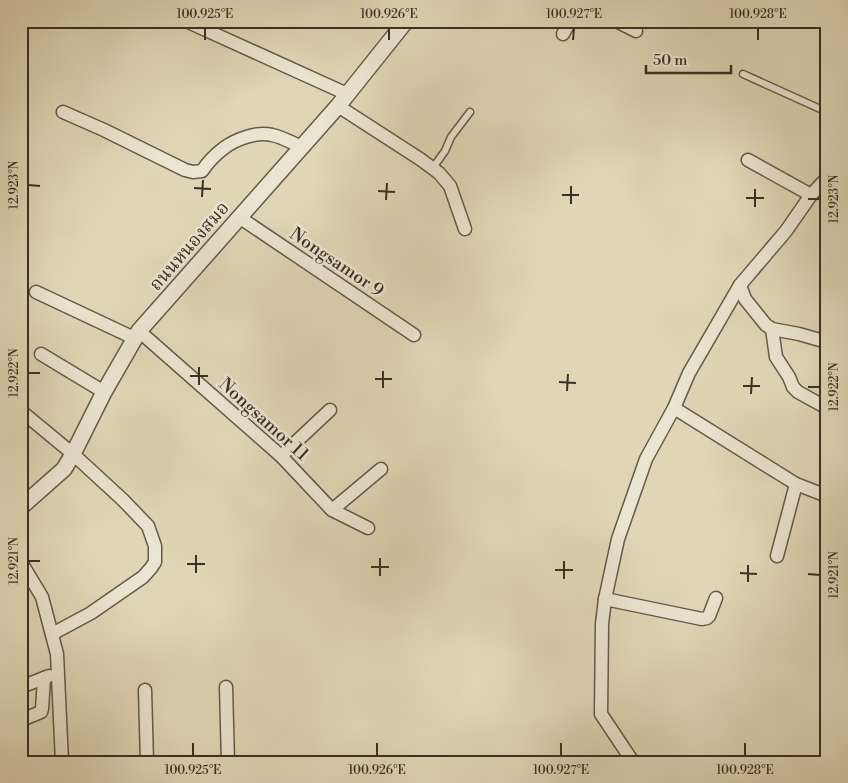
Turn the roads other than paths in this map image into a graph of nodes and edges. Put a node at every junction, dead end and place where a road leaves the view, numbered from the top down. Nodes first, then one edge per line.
1 (186, 21) edge
2 (406, 21) edge
3 (570, 21) edge
4 (616, 21) edge
5 (636, 32) dead end
6 (563, 34) dead end
7 (743, 74) dead end
8 (343, 100) junction
9 (64, 112) dead end
10 (470, 112) dead end
11 (827, 112) edge
12 (302, 147) junction
13 (748, 160) dead end
14 (432, 168) junction
15 (827, 178) edge
16 (812, 195) junction
17 (239, 217) junction
18 (465, 229) dead end
19 (740, 285) junction
20 (36, 292) dead end
21 (772, 329) junction
22 (137, 335) junction
23 (414, 335) dead end
24 (827, 342) edge
25 (41, 354) dead end
26 (104, 392) junction
27 (674, 408) junction
28 (827, 408) edge
29 (330, 410) dead end
30 (21, 411) edge
31 (73, 454) junction
32 (281, 456) junction
33 (381, 469) dead end
34 (796, 484) junction
35 (827, 496) edge
36 (21, 507) edge
37 (332, 510) junction
38 (368, 528) dead end
39 (777, 556) dead end
40 (21, 562) edge
41 (716, 598) dead end
42 (605, 599) junction
43 (52, 634) junction
44 (58, 673) junction
45 (44, 678) junction
46 (21, 687) edge
47 (226, 688) dead end
48 (145, 690) dead end
49 (21, 720) edge
50 (62, 762) edge
51 (147, 762) edge
52 (228, 762) edge
53 (633, 762) edge

1 - 8 street
2 - 8 street, ถนนหนองสมอ
3 - 6 street
4 - 5 street
7 - 11 lane
8 - 12 street, ถนนหนองสมอ
8 - 14 street
9 - 12 street
10 - 14 lane
12 - 17 street, ถนนหนองสมอ
13 - 16 street
14 - 18 street
15 - 16 street
16 - 19 street
17 - 22 street, ถนนหนองสมอ
17 - 23 street, Nongsamor 9
19 - 21 street
19 - 27 street
20 - 22 street, Nongsamor 11
21 - 24 street
21 - 28 street
22 - 26 street, ถนนหนองสมอ
22 - 32 street, Nongsamor 11
25 - 26 street
26 - 31 street, ถนนหนองสมอ
27 - 34 street
27 - 42 street
29 - 32 street
30 - 31 street
31 - 36 street, ถนนหนองสมอ
31 - 43 street
32 - 37 street, Nongsamor 11
33 - 37 street
34 - 35 street
34 - 39 street
37 - 38 street, Nongsamor 11
40 - 43 street
41 - 42 street
42 - 53 street
43 - 44 street
44 - 45 street
44 - 50 street
45 - 46 street
45 - 49 street
47 - 52 street
48 - 51 street

